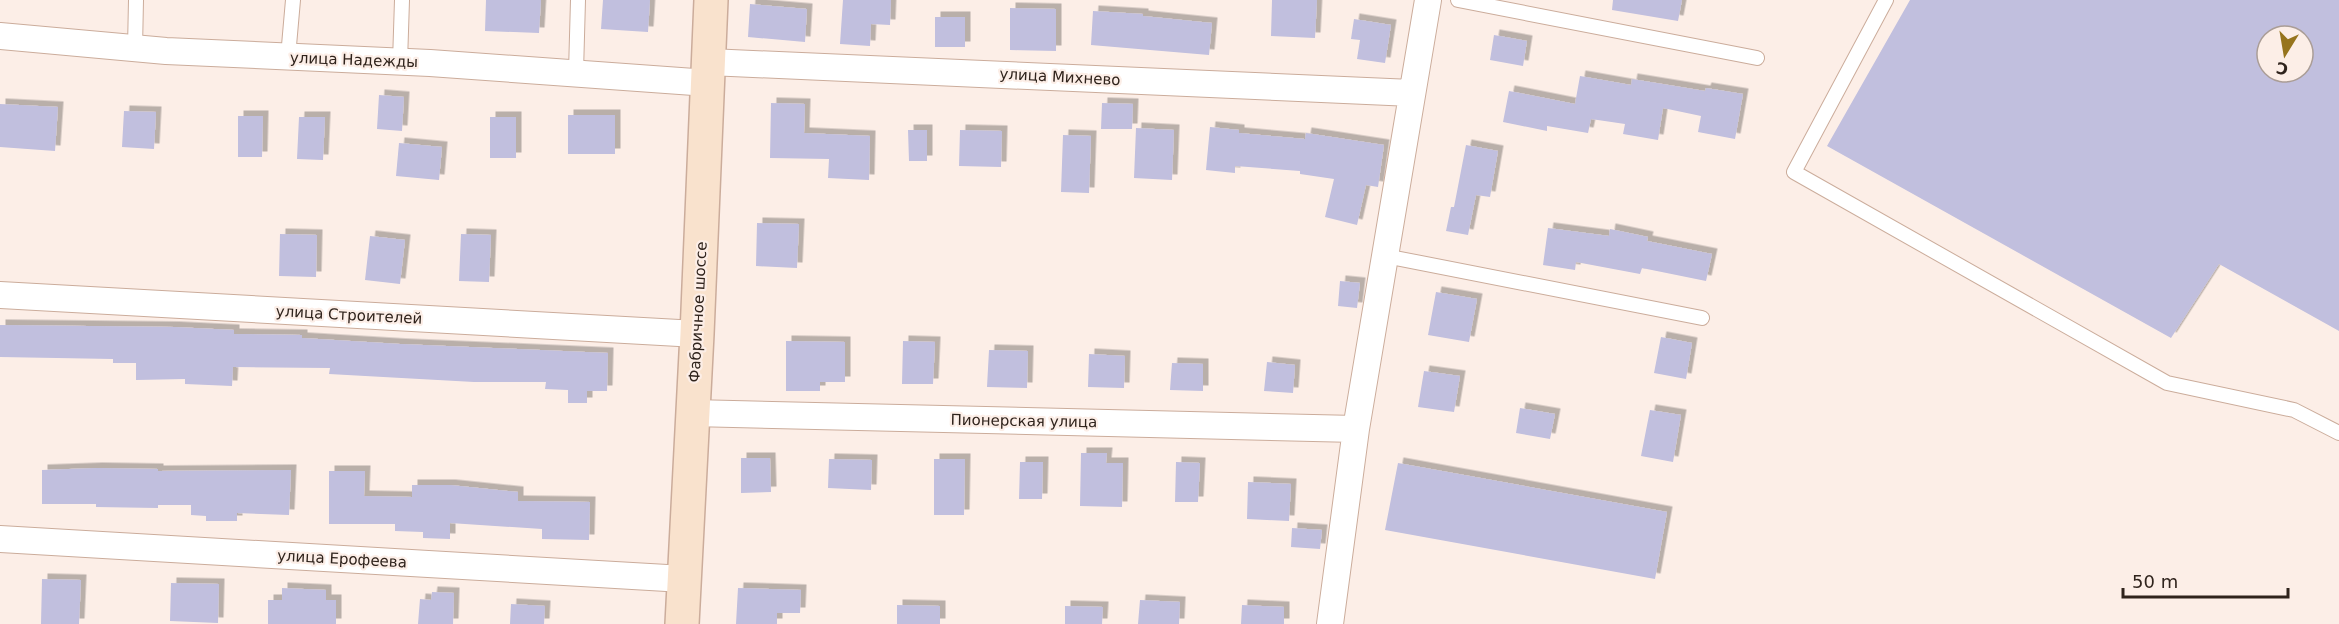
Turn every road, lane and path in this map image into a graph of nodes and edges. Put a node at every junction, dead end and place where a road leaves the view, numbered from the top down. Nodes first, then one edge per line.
1 (136, 0) edge
2 (292, 0) edge
3 (402, 0) edge
4 (578, 0) edge
5 (711, 0) edge
6 (1428, 0) edge
7 (1458, 0) edge
8 (1886, 0) edge
9 (0, 36) edge
10 (135, 48) junction
11 (288, 57) junction
12 (1757, 58) dead end
13 (400, 62) junction
14 (576, 72) junction
15 (708, 72) junction
16 (1412, 93) junction
17 (1385, 256) junction
18 (0, 296) edge
19 (1702, 318) dead end
20 (697, 334) junction
21 (692, 413) junction
22 (1356, 429) junction
23 (2339, 433) edge
24 (0, 539) edge
25 (684, 579) junction
26 (682, 624) edge
27 (1330, 624) edge

1 - 10 lane
2 - 11 lane
3 - 13 lane
4 - 14 lane
5 - 15 main road, Фабричное шоссе
6 - 16 street
7 - 12 lane
8 - 23 lane
9 - 10 street, улица Надежды
10 - 11 street, улица Надежды
11 - 13 street, улица Надежды
13 - 14 street, улица Надежды
14 - 15 street, улица Надежды
15 - 16 street, улица Михнево
15 - 20 main road, Фабричное шоссе
16 - 17 street
17 - 19 lane
17 - 22 street
18 - 20 street, улица Строителей
20 - 21 main road, Фабричное шоссе
21 - 22 street, Пионерская улица
21 - 25 main road, Фабричное шоссе
22 - 27 street
24 - 25 street, улица Ерофеева
25 - 26 main road, Фабричное шоссе

